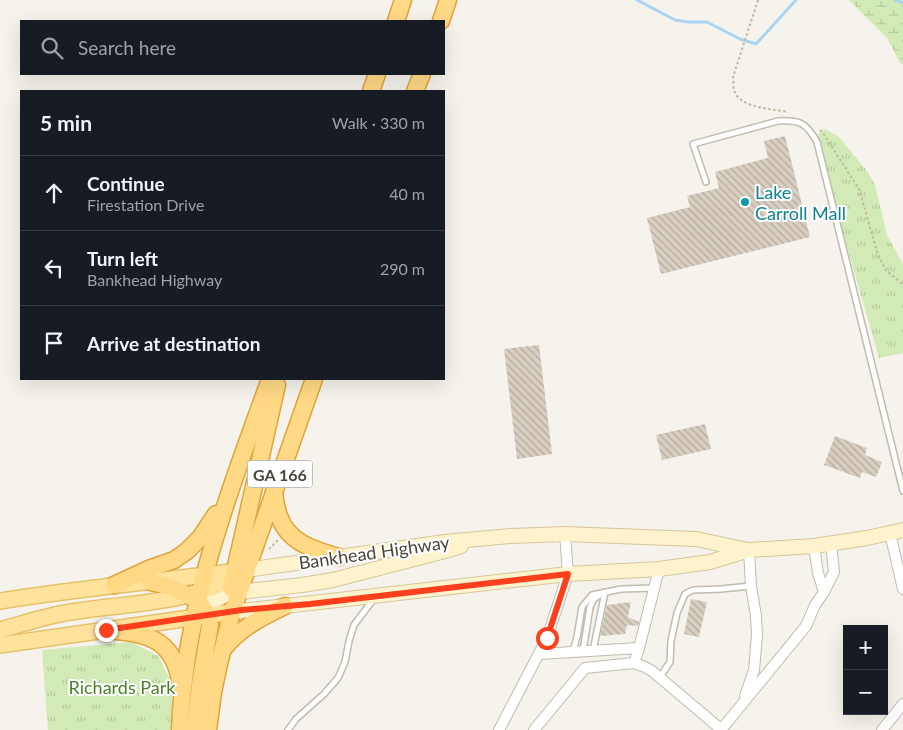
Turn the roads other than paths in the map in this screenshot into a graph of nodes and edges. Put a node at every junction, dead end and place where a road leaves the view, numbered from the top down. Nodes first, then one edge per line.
1 (403, 0) edge
2 (448, 0) edge
3 (396, 20) edge
4 (440, 20) edge
5 (377, 75) edge
6 (422, 75) edge
7 (371, 90) edge
8 (415, 90) edge
9 (706, 182) dead end
10 (270, 380) edge
11 (278, 380) edge
12 (314, 380) edge
13 (903, 461) edge
14 (896, 463) junction
15 (903, 491) edge
16 (274, 492) junction
17 (228, 498) junction
18 (896, 532) edge
19 (565, 534) junction
20 (496, 537) junction
21 (831, 544) junction
22 (814, 546) junction
23 (749, 550) junction
24 (339, 557) junction
25 (659, 569) junction
26 (568, 574) junction
27 (204, 575) junction
28 (236, 581) junction
29 (150, 582) junction
30 (114, 585) junction
31 (751, 586) junction
32 (654, 588) junction
33 (903, 589) edge
34 (605, 591) junction
35 (824, 592) junction
36 (376, 596) junction
37 (0, 601) edge
38 (198, 605) junction
39 (284, 606) junction
40 (232, 612) junction
41 (0, 630) edge
42 (106, 630) junction
43 (0, 645) edge
44 (639, 648) junction
45 (222, 649) junction
46 (583, 651) junction
47 (539, 654) junction
48 (634, 663) junction
49 (660, 677) junction
50 (182, 692) junction
51 (742, 704) junction
52 (903, 704) edge
53 (180, 730) edge
54 (196, 730) edge
55 (208, 730) edge
56 (288, 730) edge
57 (499, 730) edge
58 (534, 730) edge
59 (721, 730) edge
60 (882, 730) edge

1 - 3 highway
2 - 4 highway
5 - 7 highway
6 - 8 highway
9 - 14 lane
10 - 17 highway, GA 166
11 - 28 highway
12 - 16 highway, GA 166
13 - 14 lane
14 - 15 lane
16 - 24 highway
16 - 28 highway, GA 166
17 - 27 highway
17 - 30 highway, GA 166
18 - 21 main road, Bankhead Highway
18 - 33 street
19 - 20 main road, Bankhead Highway
19 - 23 main road, Bankhead Highway
19 - 26 street
20 - 24 main road, Bankhead Highway
20 - 28 main road
21 - 22 main road, Bankhead Highway
21 - 35 street
22 - 23 main road, Bankhead Highway
22 - 35 street
23 - 25 main road, Bankhead Highway
23 - 31 street
24 - 28 main road, Bankhead Highway
25 - 26 main road, Bankhead Highway
25 - 32 street
26 - 36 main road, Bankhead Highway
26 - 47 street
27 - 28 main road, Bankhead Highway
27 - 29 main road, Bankhead Highway
27 - 38 highway
28 - 38 main road
28 - 40 highway
29 - 30 main road, Bankhead Highway
29 - 38 highway
30 - 37 main road, Bankhead Highway / GA 166
31 - 49 lane
31 - 51 street
32 - 34 lane
32 - 44 street
34 - 46 lane
34 - 46 lane
34 - 46 lane
35 - 51 street
36 - 39 main road, Bankhead Highway
36 - 56 lane
38 - 40 main road, Bankhead Highway
38 - 41 main road
38 - 42 main road, Bankhead Highway
38 - 50 highway
38 - 54 highway
39 - 40 main road, Bankhead Highway
39 - 45 highway
40 - 45 highway
42 - 43 main road, Bankhead Highway
42 - 50 highway
44 - 46 street
44 - 48 street
45 - 55 highway
46 - 47 street
47 - 57 street
48 - 49 street
48 - 58 street
49 - 59 street
50 - 53 highway
51 - 59 street
52 - 60 street

